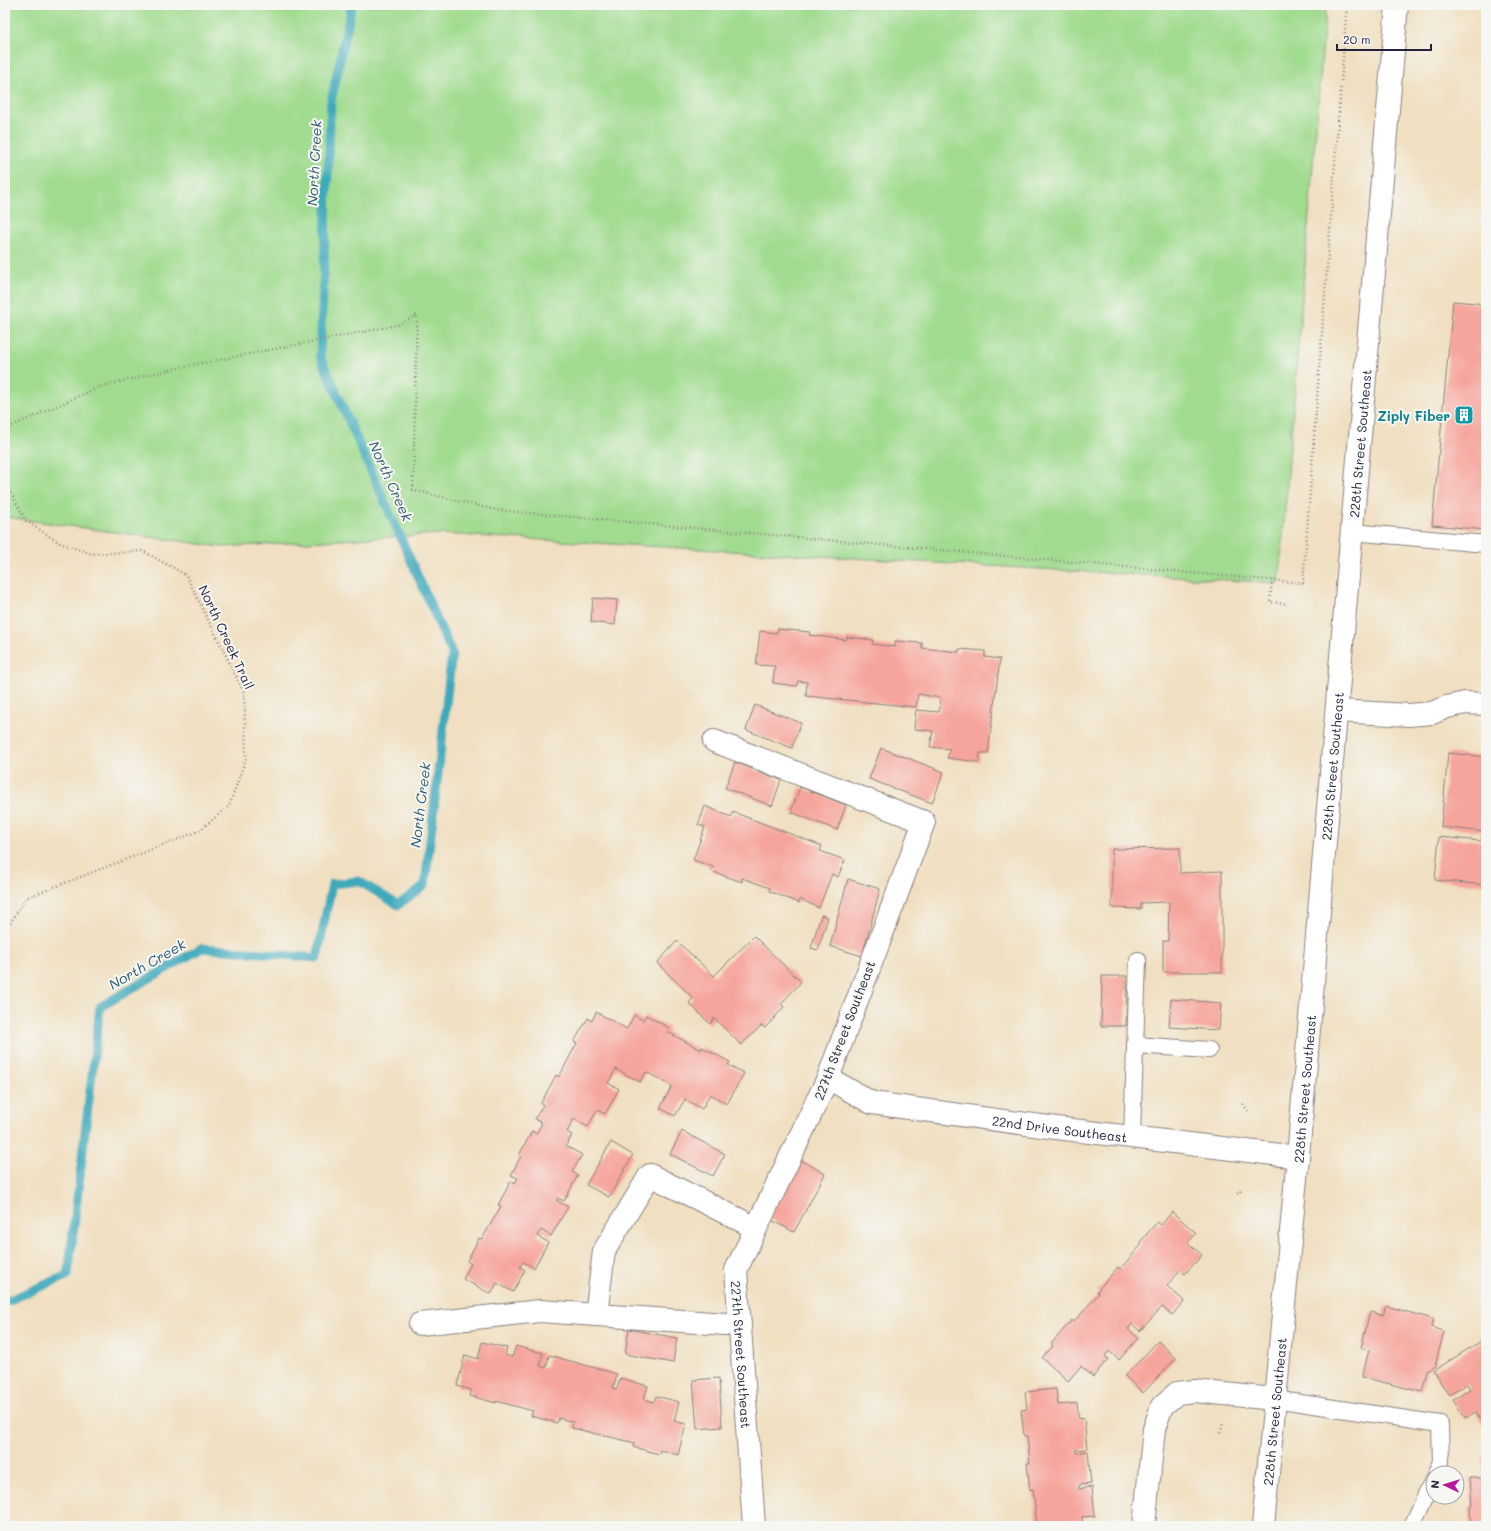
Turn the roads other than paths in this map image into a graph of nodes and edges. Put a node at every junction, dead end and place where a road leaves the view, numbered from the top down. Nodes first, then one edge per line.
1 (1397, 5) edge
2 (1352, 532) junction
3 (1486, 544) edge
4 (1486, 704) edge
5 (1337, 711) junction
6 (714, 741) dead end
7 (1138, 960) dead end
8 (1135, 1045) junction
9 (1209, 1050) dead end
10 (828, 1078) junction
11 (1132, 1137) junction
12 (1298, 1157) junction
13 (756, 1228) junction
14 (596, 1315) junction
15 (420, 1324) dead end
16 (740, 1324) junction
17 (1274, 1399) junction
18 (1440, 1465) edge
19 (1425, 1498) edge
20 (754, 1526) edge
21 (1144, 1526) edge
22 (1263, 1526) edge
23 (1412, 1526) edge

1 - 2 street, 228th Street Southeast
2 - 3 lane
2 - 5 street, 228th Street Southeast
4 - 5 street
5 - 12 street, 228th Street Southeast
6 - 10 street, 227th Street Southeast
7 - 8 lane
8 - 9 lane
8 - 11 lane
10 - 11 street, 22nd Drive Southeast
10 - 13 street, 227th Street Southeast
11 - 12 street, 22nd Drive Southeast
12 - 17 street, 228th Street Southeast
13 - 14 street
13 - 16 street, 227th Street Southeast
14 - 15 street
14 - 16 street
16 - 20 street, 227th Street Southeast
17 - 18 lane
17 - 21 street
17 - 22 street, 228th Street Southeast
19 - 23 lane

